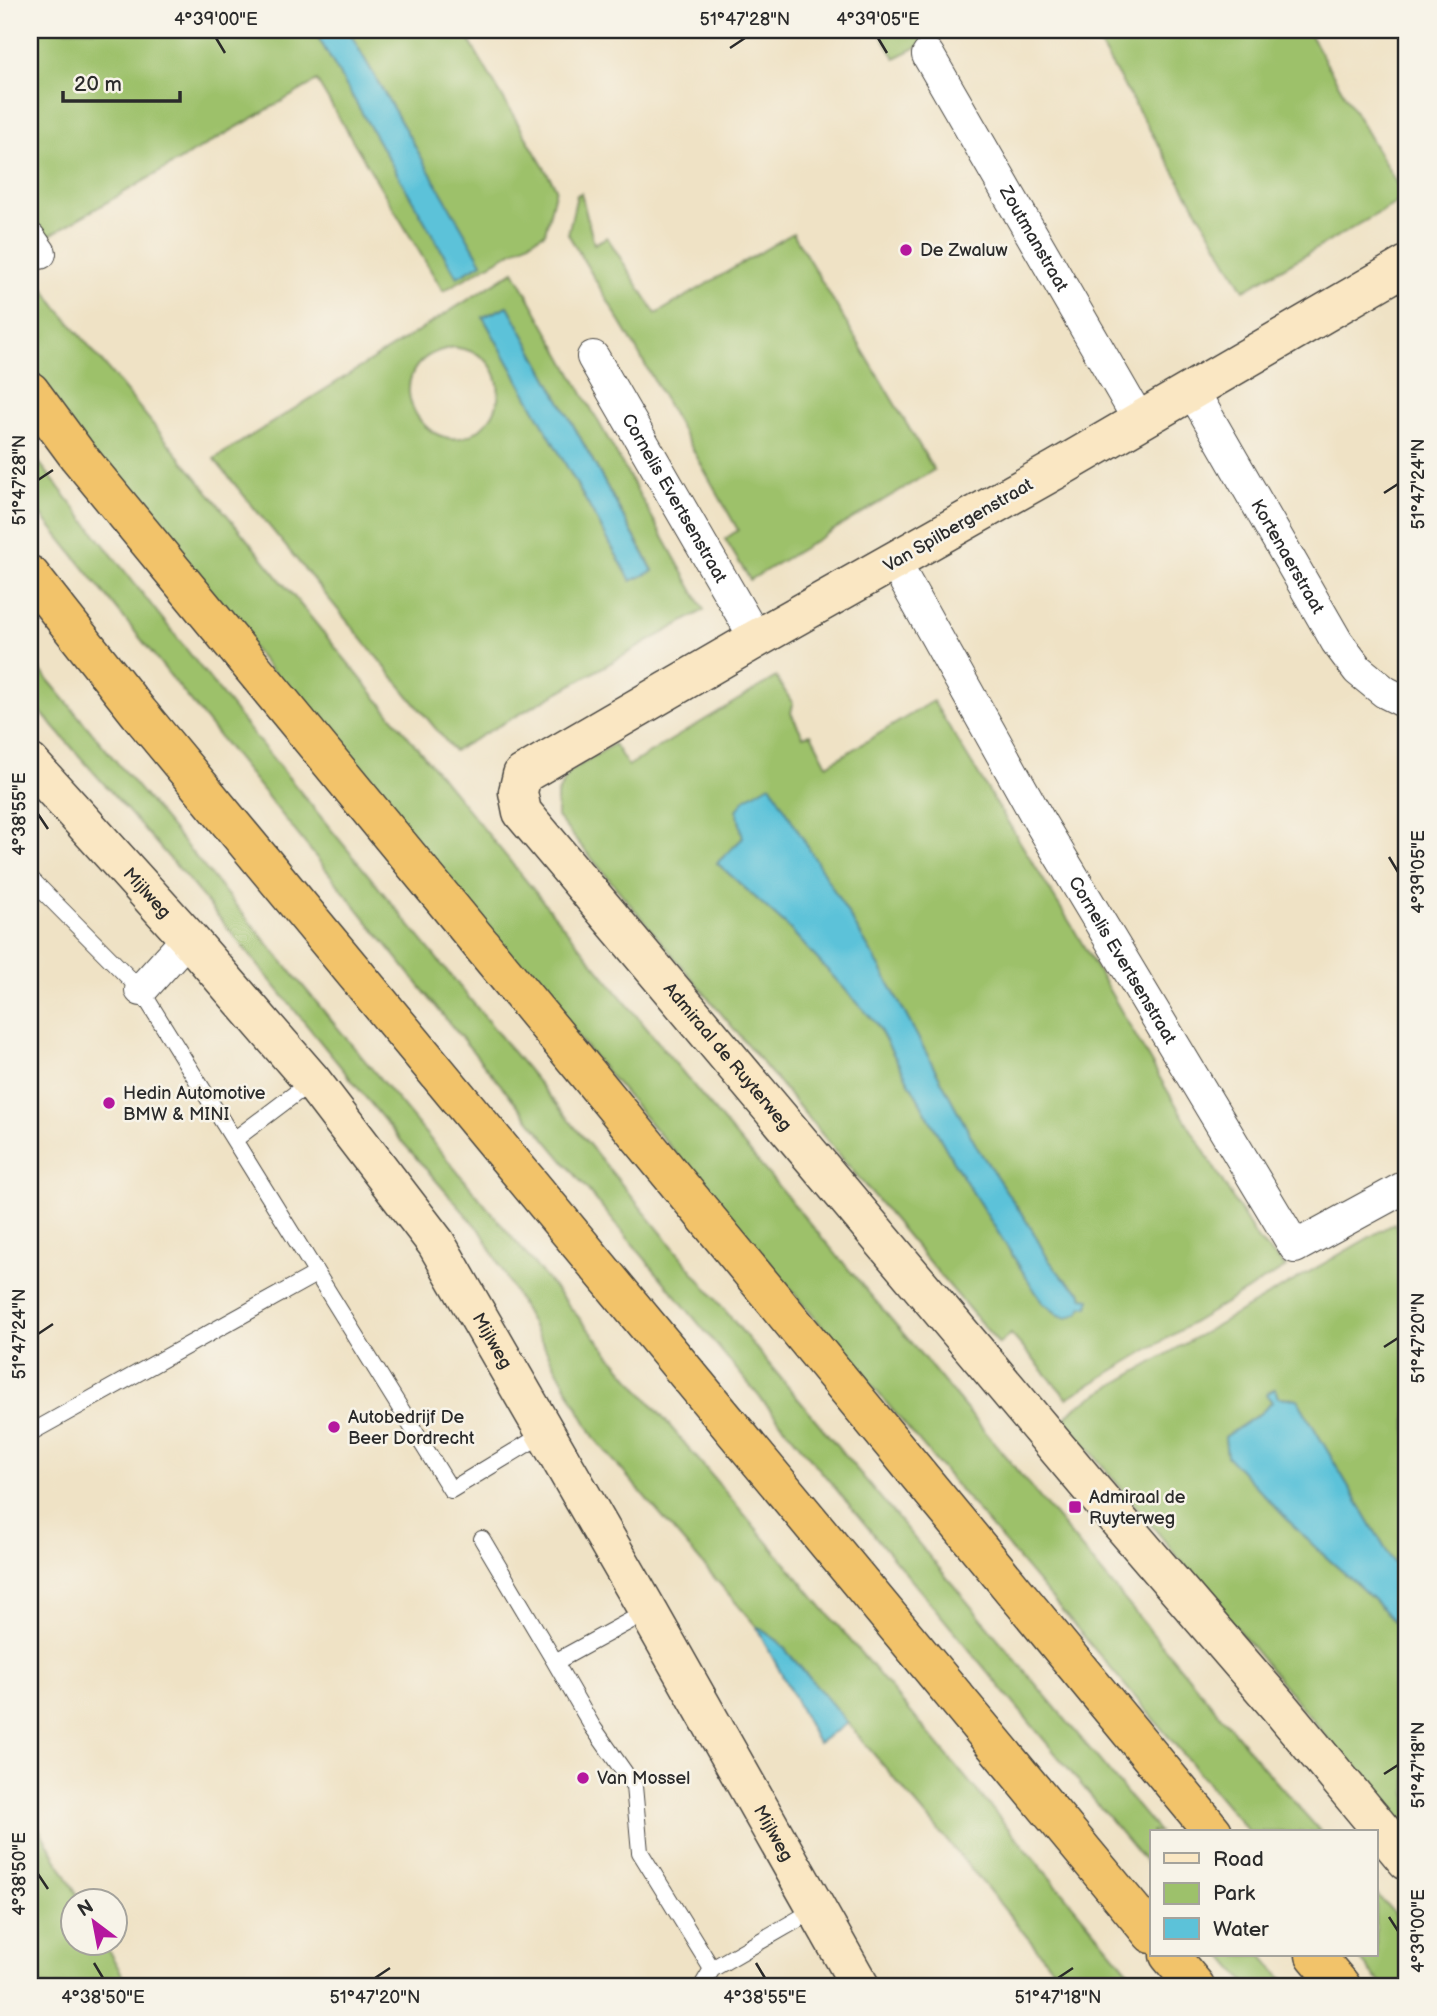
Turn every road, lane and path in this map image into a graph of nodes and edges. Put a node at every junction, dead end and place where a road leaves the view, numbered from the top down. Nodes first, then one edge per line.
1 (928, 55) dead end
2 (1407, 265) edge
3 (593, 357) dead end
4 (1192, 390) junction
5 (30, 391) edge
6 (1139, 420) junction
7 (894, 561) junction
8 (30, 575) edge
9 (756, 639) junction
10 (1407, 704) edge
11 (30, 763) edge
12 (519, 792) joint
13 (30, 878) edge
14 (188, 938) junction
15 (141, 990) junction
16 (312, 1081) junction
17 (234, 1140) junction
18 (1407, 1186) edge
19 (316, 1274) junction
20 (30, 1433) edge
21 (545, 1433) junction
22 (482, 1539) dead end
23 (648, 1611) junction
24 (555, 1662) junction
25 (1211, 1830) edge
26 (1407, 1861) edge
27 (817, 1909) junction
28 (1150, 1932) edge
29 (1170, 1956) edge
30 (1316, 1956) edge
31 (712, 1969) junction
32 (702, 1986) edge
33 (860, 1986) edge
34 (1195, 1986) edge
35 (1341, 1986) edge

1 - 6 street, Zoutmanstraat
2 - 4 street, Van Spilbergenstraat
3 - 9 street, Cornelis Evertsenstraat
4 - 6 street, Van Spilbergenstraat
4 - 10 street, Kortenaerstraat
5 - 25 highway
6 - 7 street, Van Spilbergenstraat
7 - 9 street, Van Spilbergenstraat
7 - 18 street, Cornelis Evertsenstraat
8 - 28 highway
9 - 12 street, Van Spilbergenstraat
11 - 14 street, Mijlweg
12 - 26 street, Admiraal de Ruyterweg
13 - 15 lane
14 - 15 street
14 - 16 street, Mijlweg
15 - 17 lane
16 - 17 lane
16 - 21 street, Mijlweg
17 - 19 lane
19 - 20 lane
19 - 21 lane
21 - 23 street, Mijlweg
22 - 24 lane
23 - 24 lane
23 - 27 street, Mijlweg
24 - 31 lane
27 - 31 lane
27 - 33 street, Mijlweg
29 - 34 highway
30 - 35 highway
31 - 32 lane

